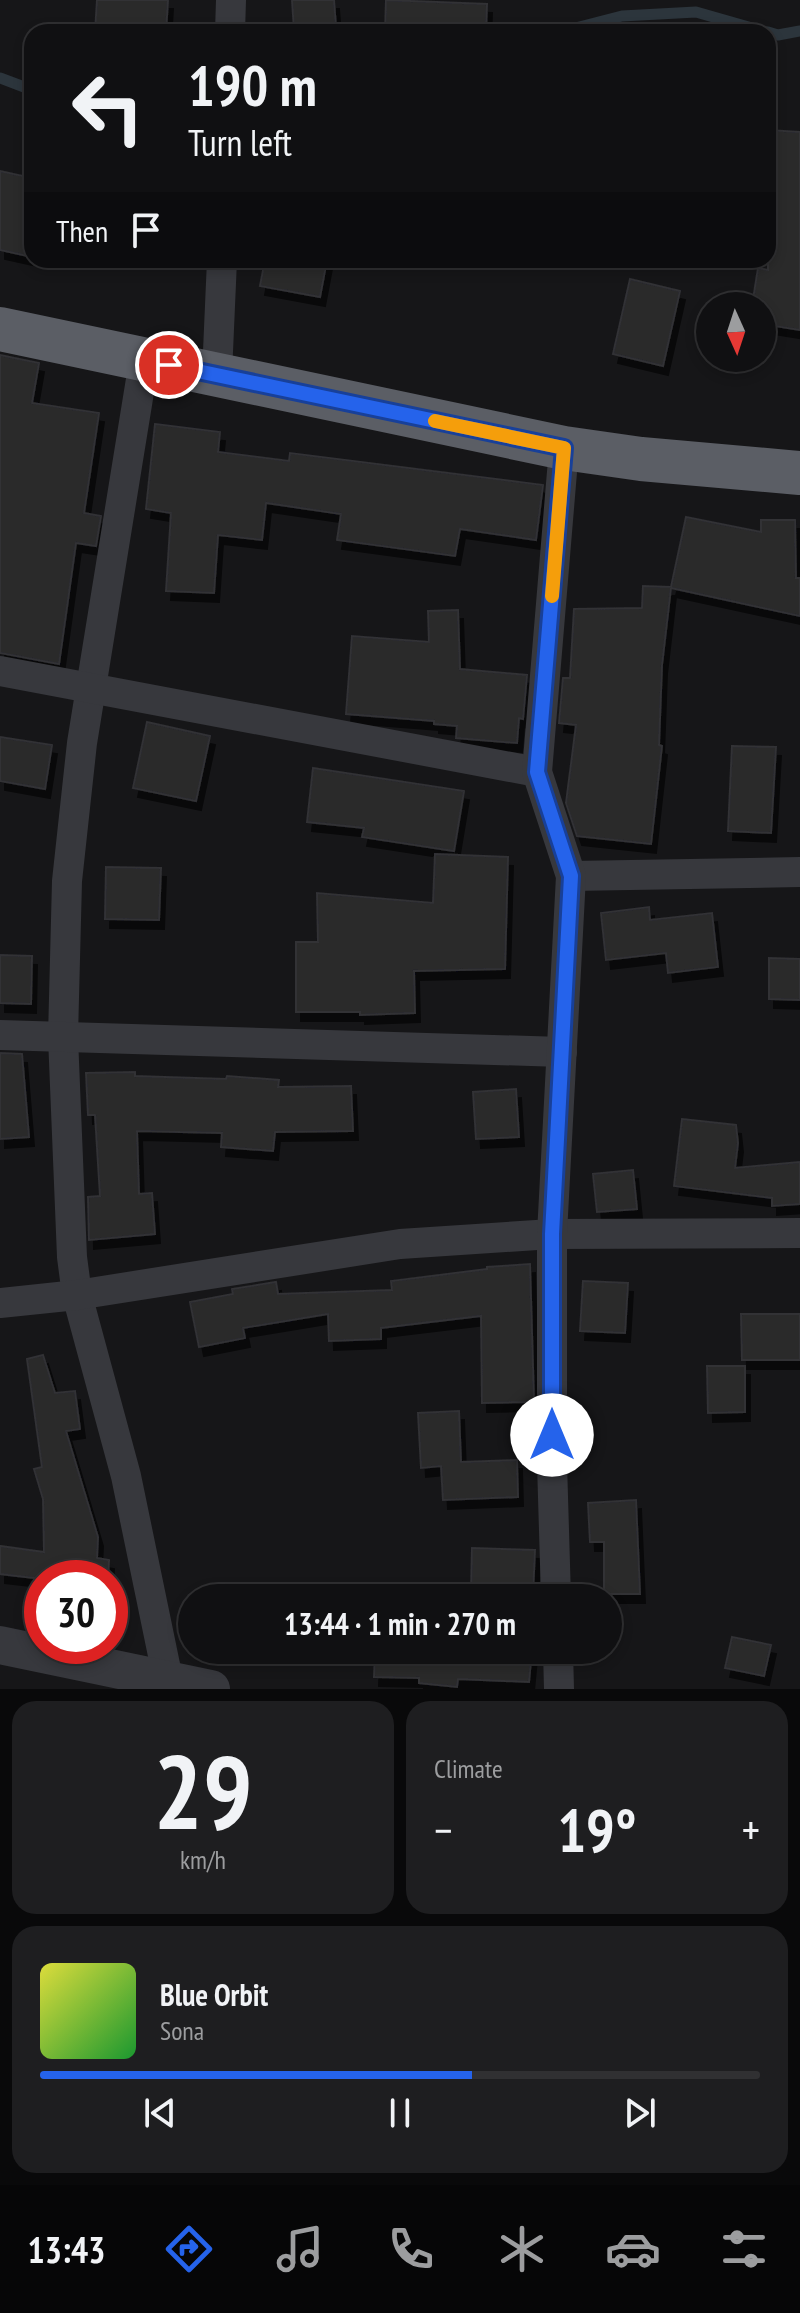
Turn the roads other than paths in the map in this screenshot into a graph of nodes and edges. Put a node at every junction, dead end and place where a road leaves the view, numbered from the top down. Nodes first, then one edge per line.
1 (231, 0) edge
2 (230, 24) edge
3 (222, 268) edge
4 (0, 329) edge
5 (144, 361) junction
6 (217, 374) junction
7 (564, 448) junction
8 (800, 473) edge
9 (0, 671) edge
10 (90, 688) junction
11 (537, 772) junction
12 (800, 872) edge
13 (571, 876) junction
14 (0, 1035) edge
15 (63, 1037) junction
16 (562, 1052) junction
17 (800, 1233) edge
18 (552, 1234) junction
19 (77, 1295) junction
20 (0, 1303) edge
21 (556, 1584) edge
22 (0, 1645) edge
23 (558, 1664) edge
24 (169, 1684) edge
25 (211, 1689) edge
26 (559, 1689) edge

1 - 2 street
3 - 6 street
4 - 5 highway
5 - 6 highway
5 - 10 street
6 - 7 highway
7 - 8 highway
7 - 11 street
9 - 10 street
10 - 11 street
10 - 15 street
11 - 13 street
12 - 13 street
13 - 16 street
14 - 15 street
15 - 16 street
15 - 19 street
16 - 18 street
17 - 18 street
18 - 19 street
18 - 21 street
19 - 20 street
19 - 24 street
22 - 24 street
23 - 26 street
24 - 25 street

